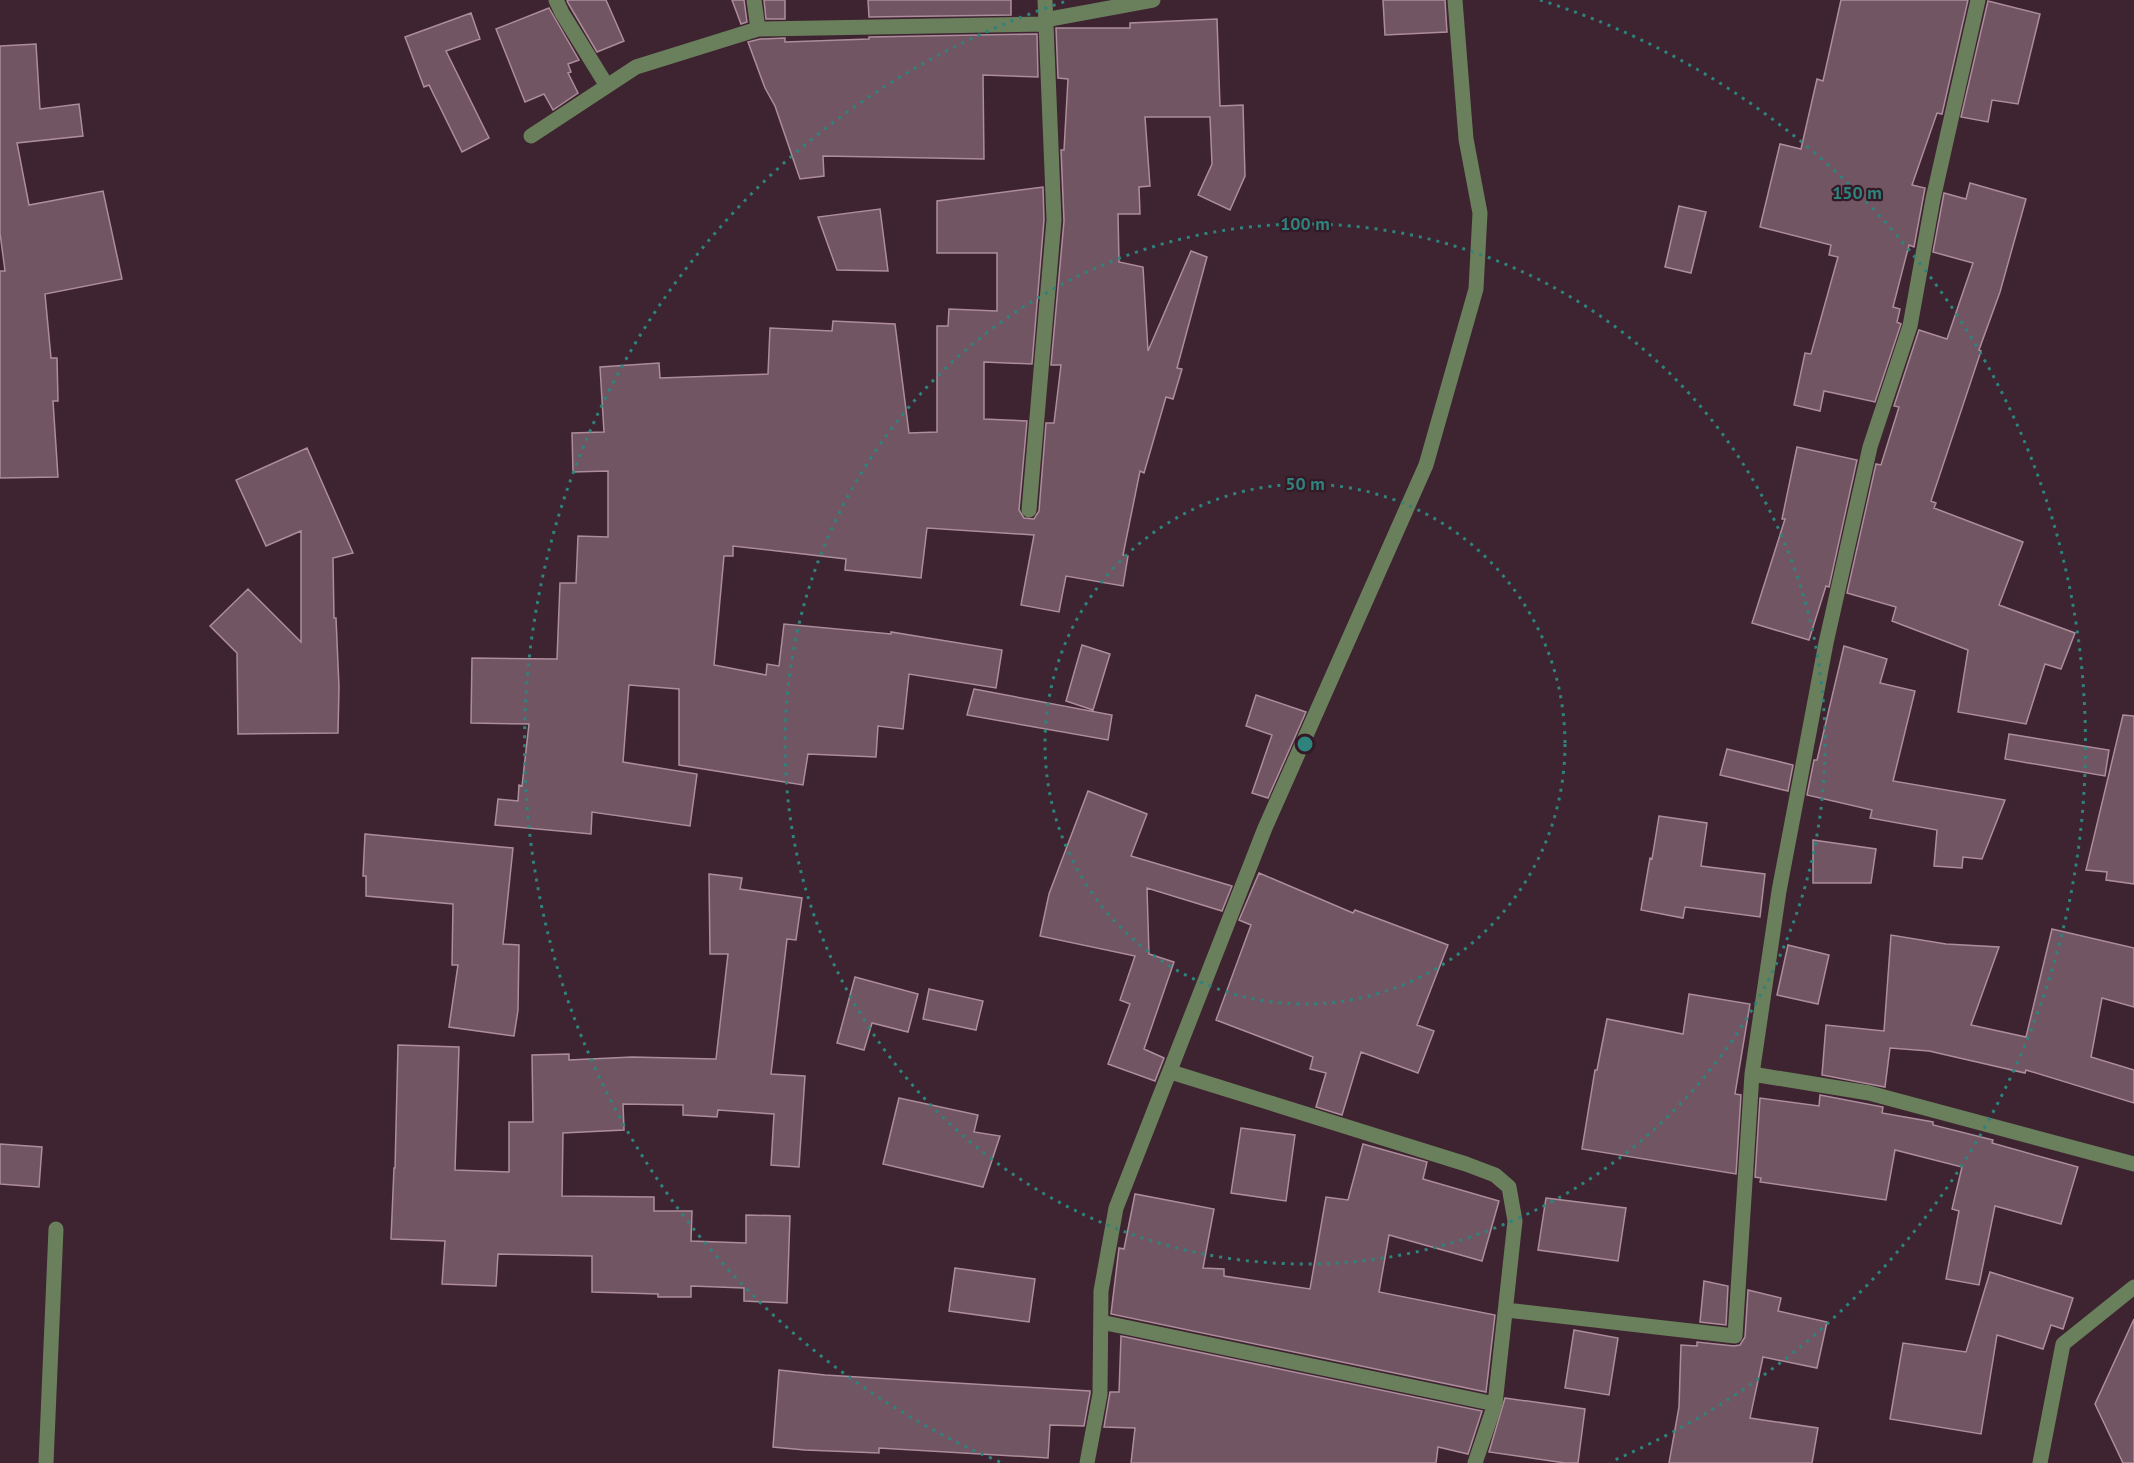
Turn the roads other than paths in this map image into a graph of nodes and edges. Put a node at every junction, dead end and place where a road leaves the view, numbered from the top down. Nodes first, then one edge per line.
1 (556, 0) edge
2 (754, 0) edge
3 (1045, 0) edge
4 (1153, 0) edge
5 (1455, 0) edge
6 (1977, 0) edge
7 (1045, 24) junction
8 (758, 29) junction
9 (607, 86) junction
10 (531, 136) dead end
11 (1029, 510) dead end
12 (1170, 1072) junction
13 (1752, 1074) junction
14 (2134, 1164) edge
15 (56, 1229) dead end
16 (2134, 1287) edge
17 (1506, 1310) junction
18 (1101, 1322) junction
19 (1495, 1404) junction
20 (46, 1463) edge
21 (1087, 1463) edge
22 (1475, 1463) edge
23 (2040, 1463) edge

1 - 9 street
2 - 8 street
3 - 7 street
4 - 7 street
5 - 12 street
6 - 13 street
7 - 8 street
7 - 11 street
8 - 9 street
9 - 10 street
12 - 17 street
12 - 18 street
13 - 14 street
13 - 17 street
15 - 20 street
16 - 23 street
17 - 19 street
18 - 19 street
18 - 21 street
19 - 22 street

